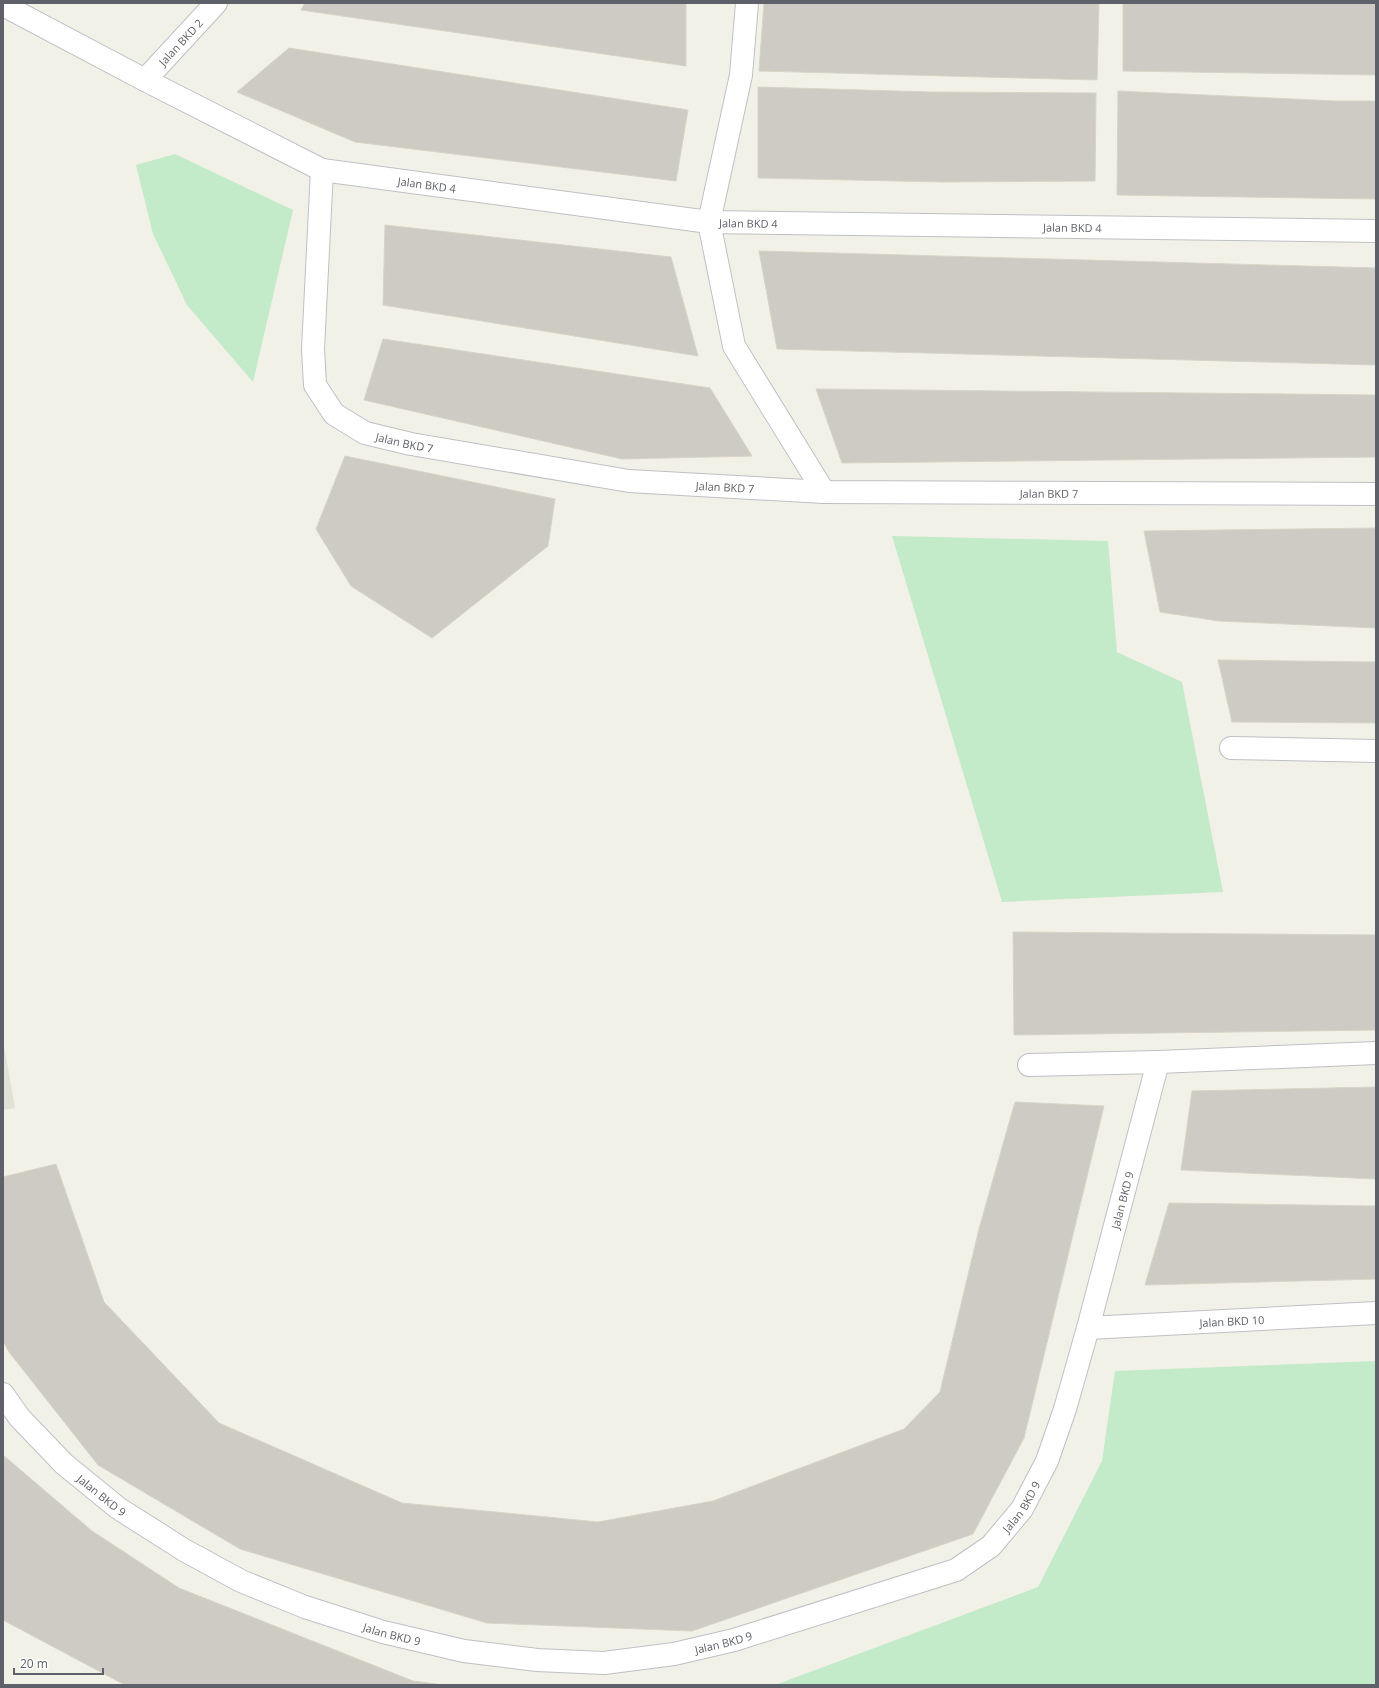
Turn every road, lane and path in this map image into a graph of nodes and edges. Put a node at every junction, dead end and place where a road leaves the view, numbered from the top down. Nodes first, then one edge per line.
1 (216, 3) edge
2 (747, 3) edge
3 (3, 5) edge
4 (145, 80) junction
5 (322, 170) junction
6 (709, 222) junction
7 (1376, 231) edge
8 (824, 492) junction
9 (1376, 494) edge
10 (1231, 748) dead end
11 (1376, 751) edge
12 (1376, 1053) edge
13 (1158, 1062) junction
14 (1029, 1065) dead end
15 (1376, 1313) edge
16 (1088, 1328) junction
17 (3, 1394) edge

1 - 4 street, Jalan BKD 2
2 - 6 street
3 - 4 street, Jalan BKD 4
4 - 5 street, Jalan BKD 4
5 - 6 street, Jalan BKD 4
5 - 8 street, Jalan BKD 7
6 - 7 street, Jalan BKD 4
6 - 8 street
8 - 9 street, Jalan BKD 7
10 - 11 street
12 - 13 street
13 - 14 street
13 - 16 street, Jalan BKD 9
15 - 16 street, Jalan BKD 10
16 - 17 street, Jalan BKD 9

